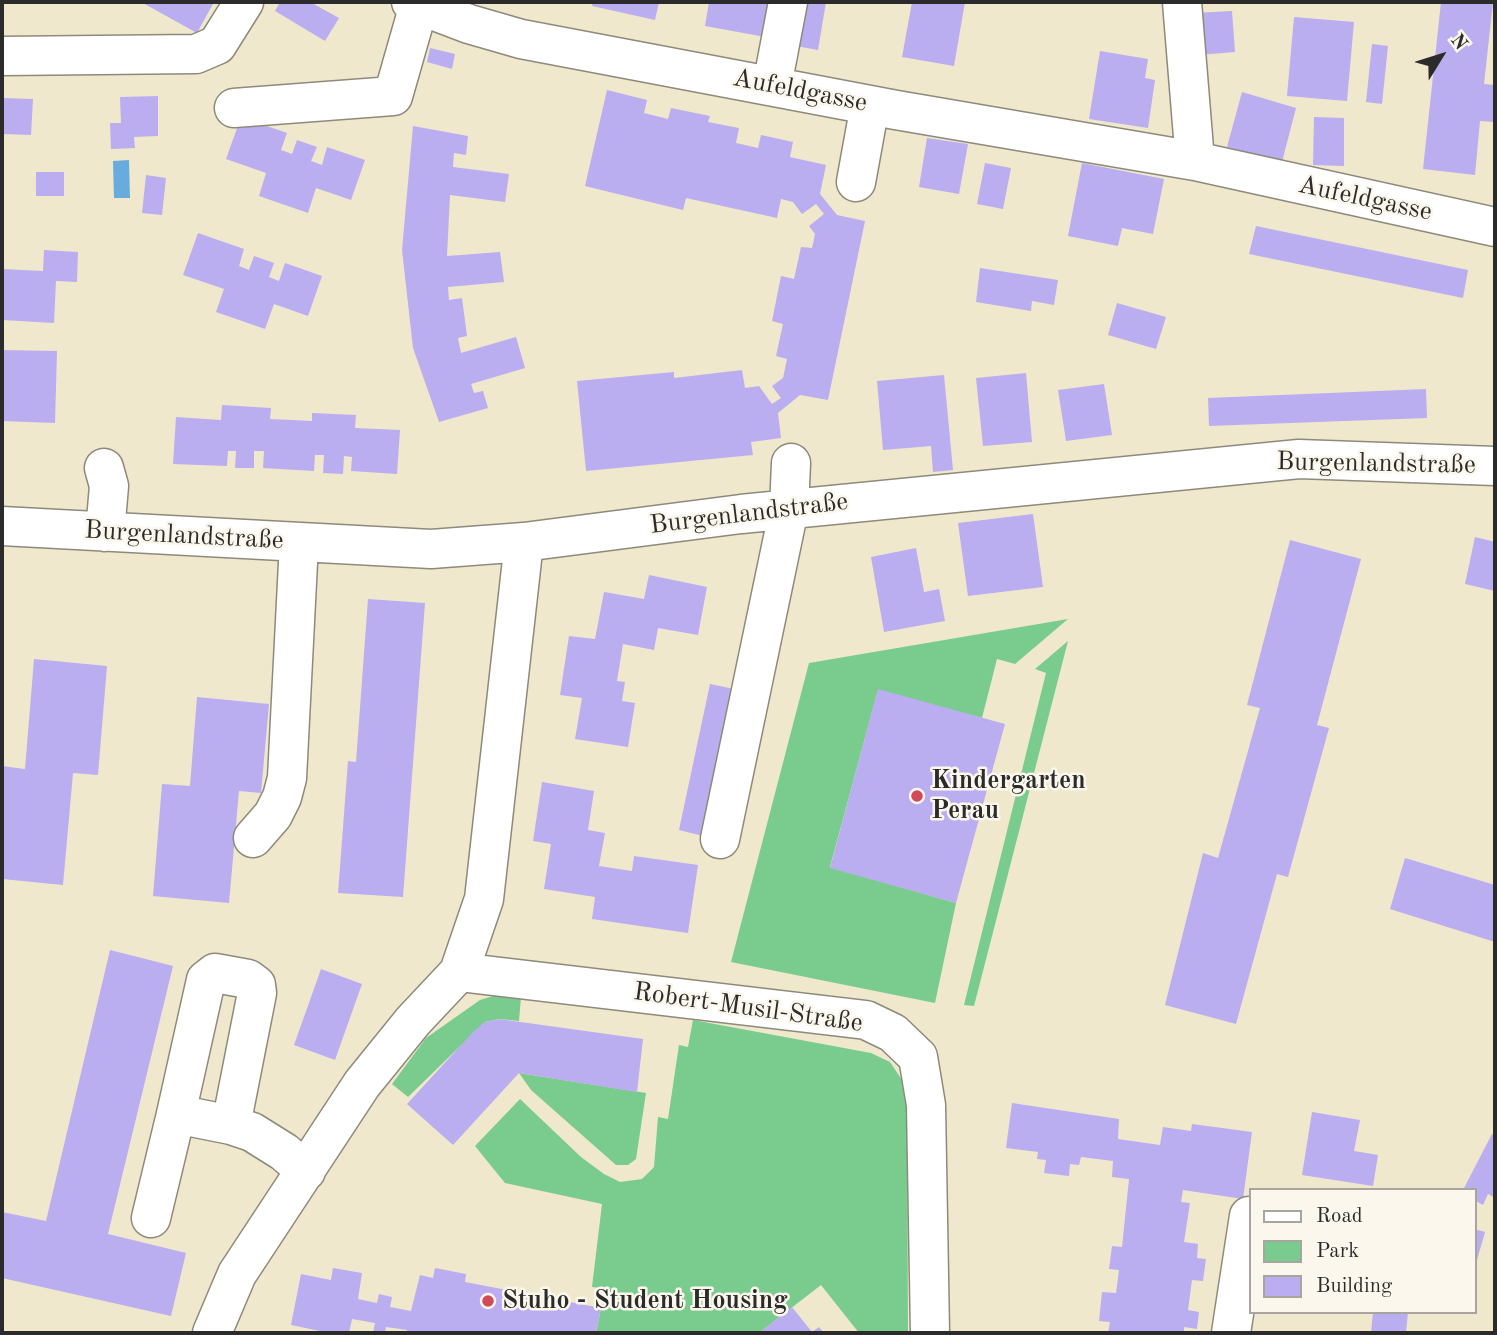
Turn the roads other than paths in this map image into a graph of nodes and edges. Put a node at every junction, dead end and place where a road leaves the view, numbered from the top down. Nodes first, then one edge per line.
1 (244, 2) edge
2 (789, 2) edge
3 (1182, 2) edge
4 (415, 3) edge
5 (475, 13) edge
6 (2, 56) edge
7 (772, 86) junction
8 (870, 105) junction
9 (233, 108) dead end
10 (1195, 161) junction
11 (856, 182) dead end
12 (1495, 227) edge
13 (791, 463) dead end
14 (1495, 466) edge
15 (104, 468) dead end
16 (789, 509) junction
17 (2, 526) edge
18 (105, 532) junction
19 (524, 542) junction
20 (299, 543) junction
21 (253, 838) dead end
22 (719, 839) dead end
23 (459, 972) junction
24 (176, 1114) junction
25 (231, 1125) junction
26 (306, 1171) junction
27 (151, 1218) dead end
28 (1248, 1222) edge
29 (212, 1333) edge
30 (930, 1333) edge
31 (1231, 1333) edge

1 - 6 street
2 - 7 street
3 - 10 street
4 - 5 street, Aufeldgasse
4 - 9 street
5 - 7 street, Aufeldgasse
7 - 8 street, Aufeldgasse
8 - 10 street, Aufeldgasse
8 - 11 street
10 - 12 street, Aufeldgasse
13 - 16 street
14 - 16 street, Burgenlandstraße
15 - 18 street
16 - 19 street, Burgenlandstraße
16 - 22 street
17 - 18 street, Burgenlandstraße
18 - 20 street, Burgenlandstraße
19 - 20 street, Burgenlandstraße
19 - 23 street
20 - 21 street
23 - 26 street
23 - 30 street, Robert-Musil-Straße
24 - 25 street
24 - 25 street
24 - 27 street
25 - 26 street
26 - 29 street
28 - 31 street

